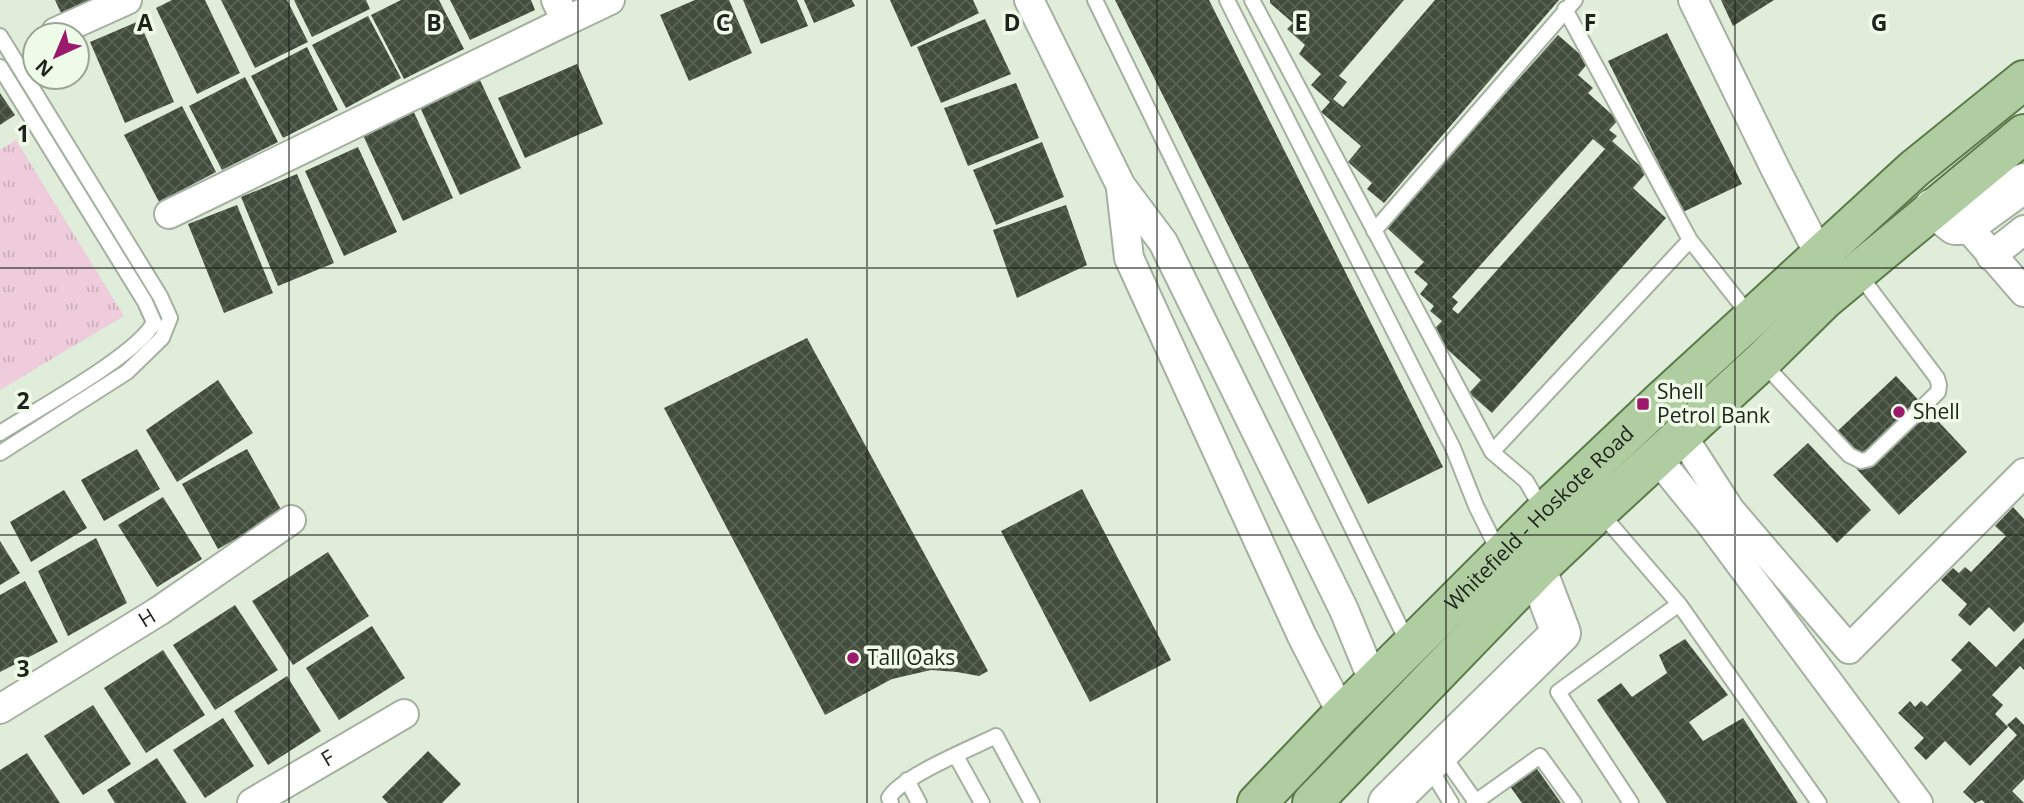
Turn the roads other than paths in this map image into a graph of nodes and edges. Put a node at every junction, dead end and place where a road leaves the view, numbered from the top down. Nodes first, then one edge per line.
1 (127, 0) edge
2 (610, 0) edge
3 (1029, 0) edge
4 (1095, 0) edge
5 (1227, 0) edge
6 (1252, 0) edge
7 (1693, 0) edge
8 (1570, 5) edge
9 (561, 11) edge
10 (80, 21) edge
11 (0, 36) edge
12 (0, 68) edge
13 (2024, 80) edge
14 (2024, 134) edge
15 (2024, 183) edge
16 (1121, 186) junction
17 (170, 214) dead end
18 (1950, 217) junction
19 (2024, 230) edge
20 (1374, 231) junction
21 (1690, 240) junction
22 (1819, 254) junction
23 (1991, 256) junction
24 (1857, 272) junction
25 (2024, 292) edge
26 (1752, 318) junction
27 (1761, 362) junction
28 (0, 433) edge
29 (1669, 446) junction
30 (1492, 452) junction
31 (0, 453) edge
32 (2024, 472) edge
33 (1599, 511) junction
34 (1544, 512) junction
35 (290, 520) dead end
36 (1501, 556) junction
37 (1537, 570) junction
38 (1679, 604) junction
39 (1410, 647) junction
40 (1374, 683) junction
41 (0, 709) edge
42 (404, 714) dead end
43 (1342, 715) junction
44 (956, 756) junction
45 (1434, 757) junction
46 (907, 780) junction
47 (1475, 802) edge
48 (253, 803) edge
49 (891, 803) edge
50 (919, 803) edge
51 (982, 803) edge
52 (1032, 803) edge
53 (1257, 803) edge
54 (1311, 803) edge
55 (1388, 803) edge
56 (1451, 803) edge
57 (1574, 803) edge
58 (1631, 803) edge
59 (1819, 803) edge
60 (1918, 803) edge

1 - 10 street
2 - 9 street
3 - 16 street
4 - 39 lane
5 - 36 lane
6 - 20 lane
7 - 22 street
8 - 20 lane
8 - 21 lane
9 - 17 street
11 - 31 lane
12 - 28 lane
13 - 22 main road, Whitefield - Hoskote Road
14 - 18 main road, Whitefield - Hoskote Road
15 - 18 street
16 - 40 street
16 - 43 street
18 - 23 street
18 - 24 main road, Whitefield - Hoskote Road
19 - 23 street
20 - 30 lane
21 - 26 lane
21 - 30 lane
22 - 26 main road, Whitefield - Hoskote Road
23 - 25 street
24 - 27 main road, Whitefield - Hoskote Road
24 - 27 lane
26 - 34 main road, Whitefield - Hoskote Road
27 - 29 main road, Whitefield - Hoskote Road
29 - 32 street
29 - 33 main road, Whitefield - Hoskote Road
29 - 60 street
30 - 34 lane
33 - 37 main road, Whitefield - Hoskote Road
33 - 38 lane
34 - 36 main road, Whitefield - Hoskote Road
35 - 41 street, H
36 - 39 main road, Whitefield - Hoskote Road
37 - 45 street
37 - 54 main road, Whitefield - Hoskote Road
38 - 58 lane
38 - 59 lane
39 - 40 main road, Whitefield - Hoskote Road
40 - 43 main road, Whitefield - Hoskote Road
42 - 48 street, F
43 - 53 main road, Whitefield - Hoskote Road
44 - 46 lane
44 - 51 lane
44 - 52 lane
45 - 47 lane
45 - 55 street
45 - 56 lane
46 - 49 lane
46 - 50 lane
47 - 57 lane

